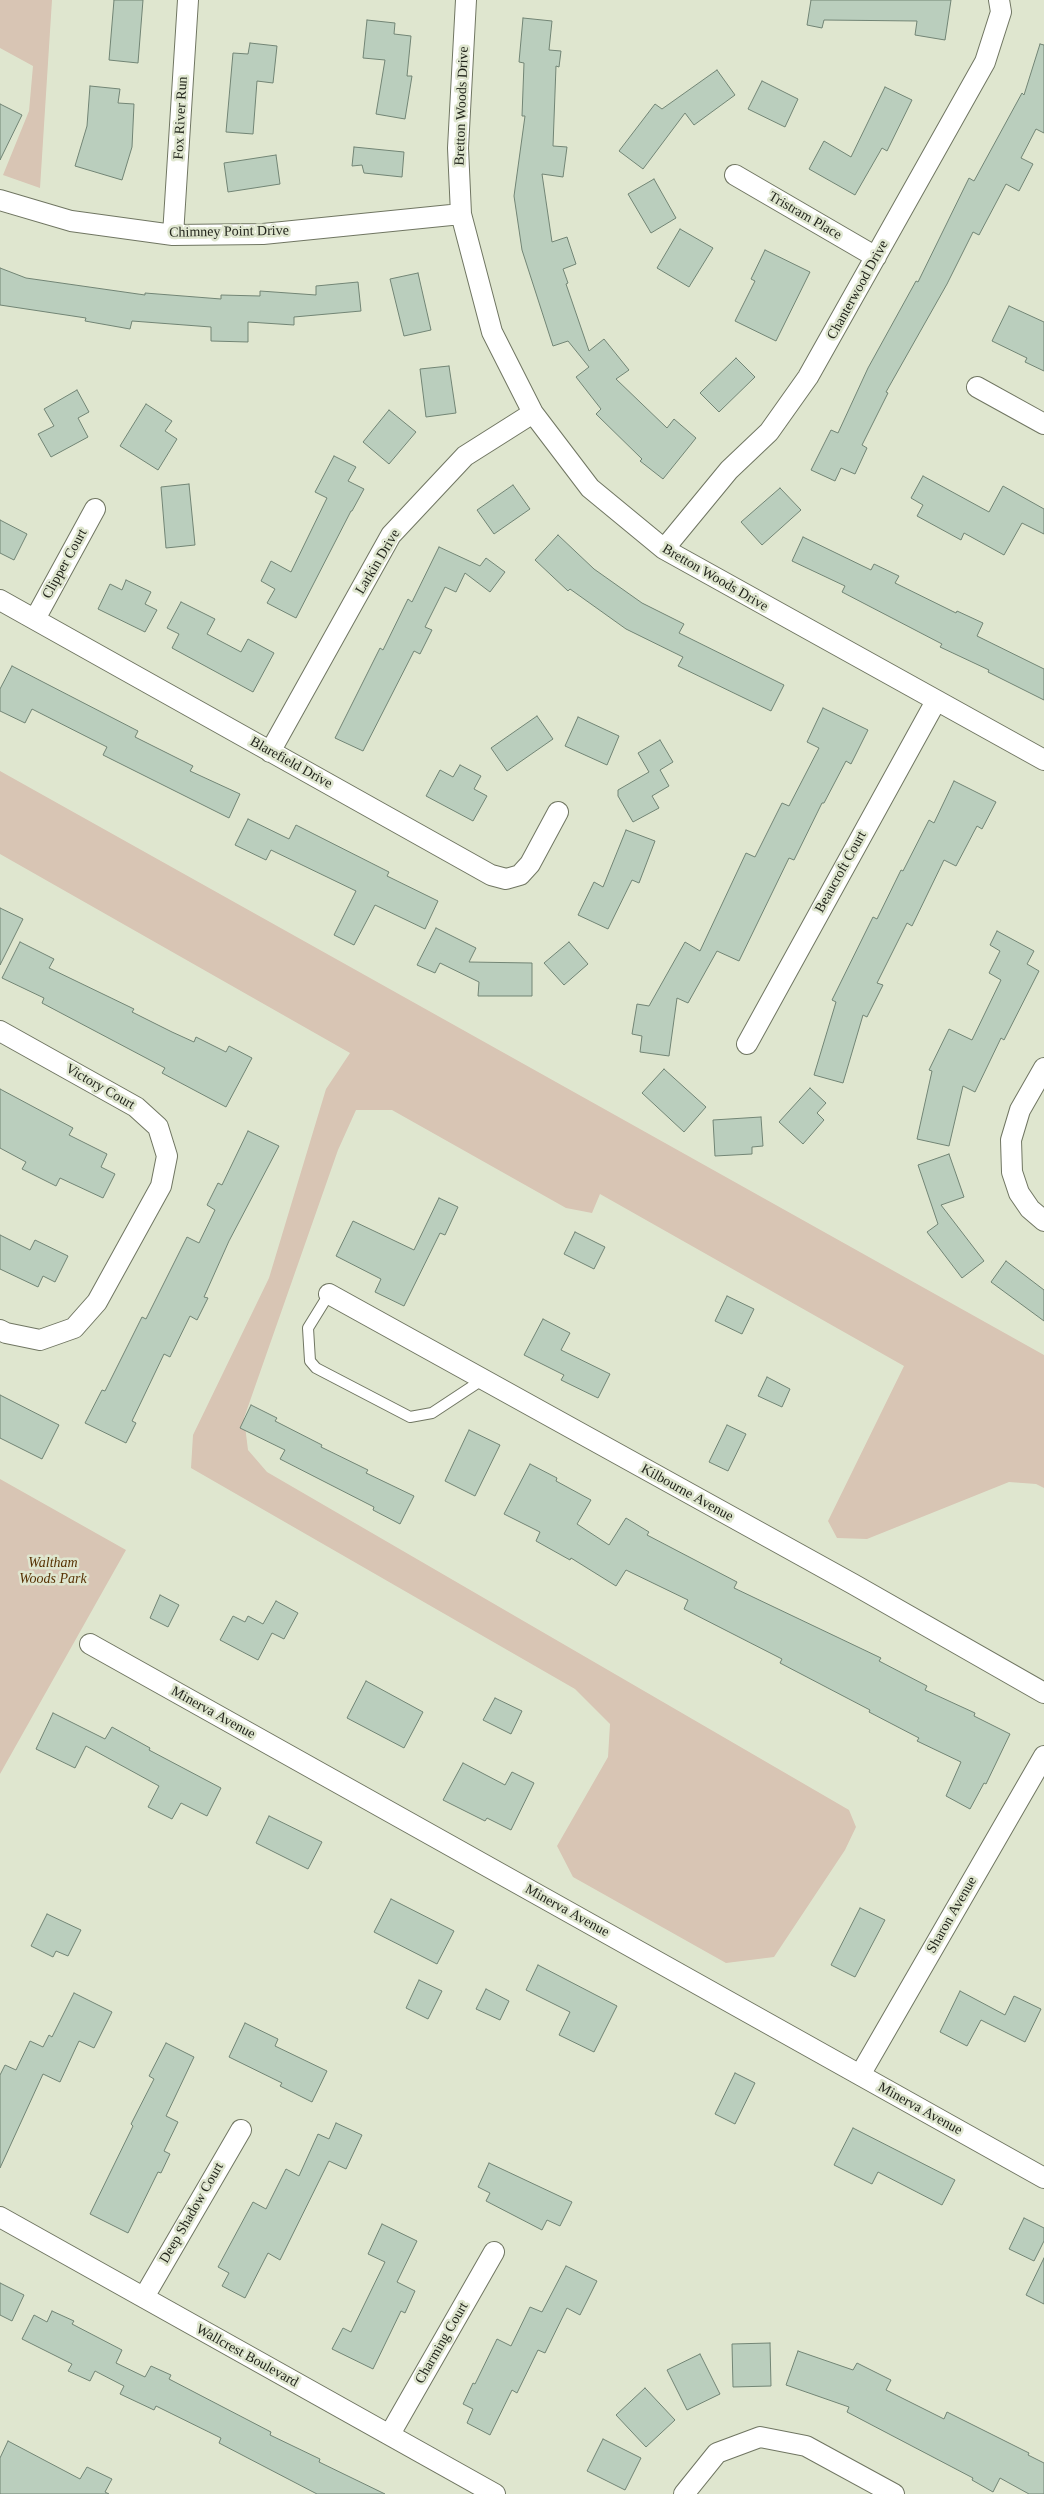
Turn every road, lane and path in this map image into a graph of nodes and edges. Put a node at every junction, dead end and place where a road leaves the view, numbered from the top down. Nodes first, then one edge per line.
1 (188, 0) edge
2 (466, 0) edge
3 (1000, 0) edge
4 (735, 175) dead end
5 (0, 200) edge
6 (461, 214) junction
7 (173, 235) junction
8 (876, 258) junction
9 (977, 387) dead end
10 (533, 413) junction
11 (1044, 424) edge
12 (95, 509) dead end
13 (664, 549) junction
14 (0, 600) edge
15 (34, 619) junction
16 (936, 701) junction
17 (270, 752) junction
18 (1044, 760) edge
19 (558, 812) dead end
20 (0, 1031) edge
21 (747, 1044) dead end
22 (1044, 1068) edge
23 (1044, 1222) edge
24 (329, 1294) joint
25 (0, 1330) edge
26 (482, 1380) junction
27 (90, 1644) dead end
28 (1044, 1693) edge
29 (1044, 1756) edge
30 (860, 2075) junction
31 (241, 2130) dead end
32 (1044, 2178) edge
33 (0, 2217) edge
34 (494, 2252) dead end
35 (144, 2297) junction
36 (390, 2434) junction
37 (495, 2494) edge
38 (684, 2494) edge
39 (894, 2494) edge

1 - 7 street, Fox River Run
2 - 6 street, Bretton Woods Drive
3 - 8 street, Chanterwood Drive
4 - 8 street, Tristram Place
5 - 7 street, Chimney Point Drive
6 - 7 street, Chimney Point Drive
6 - 10 street, Bretton Woods Drive
8 - 13 street, Chanterwood Drive
9 - 11 street
10 - 13 street, Bretton Woods Drive
10 - 17 street, Larkin Drive
12 - 15 street, Clipper Court
13 - 16 street, Bretton Woods Drive
14 - 15 street, Blarefield Drive
15 - 17 street, Blarefield Drive
16 - 18 street, Bretton Woods Drive
16 - 21 street, Beaucroft Court
17 - 19 street, Blarefield Drive
20 - 25 street, Victory Court
22 - 23 street
24 - 26 street, Kilbourne Avenue
24 - 26 lane
26 - 28 street, Kilbourne Avenue
27 - 30 street, Minerva Avenue
29 - 30 street, Sharon Avenue
30 - 32 street, Minerva Avenue
31 - 35 street, Deep Shadow Court
33 - 35 street, Wallcrest Boulevard
34 - 36 street, Charming Court
35 - 36 street, Wallcrest Boulevard
36 - 37 street, Wallcrest Boulevard
38 - 39 street

